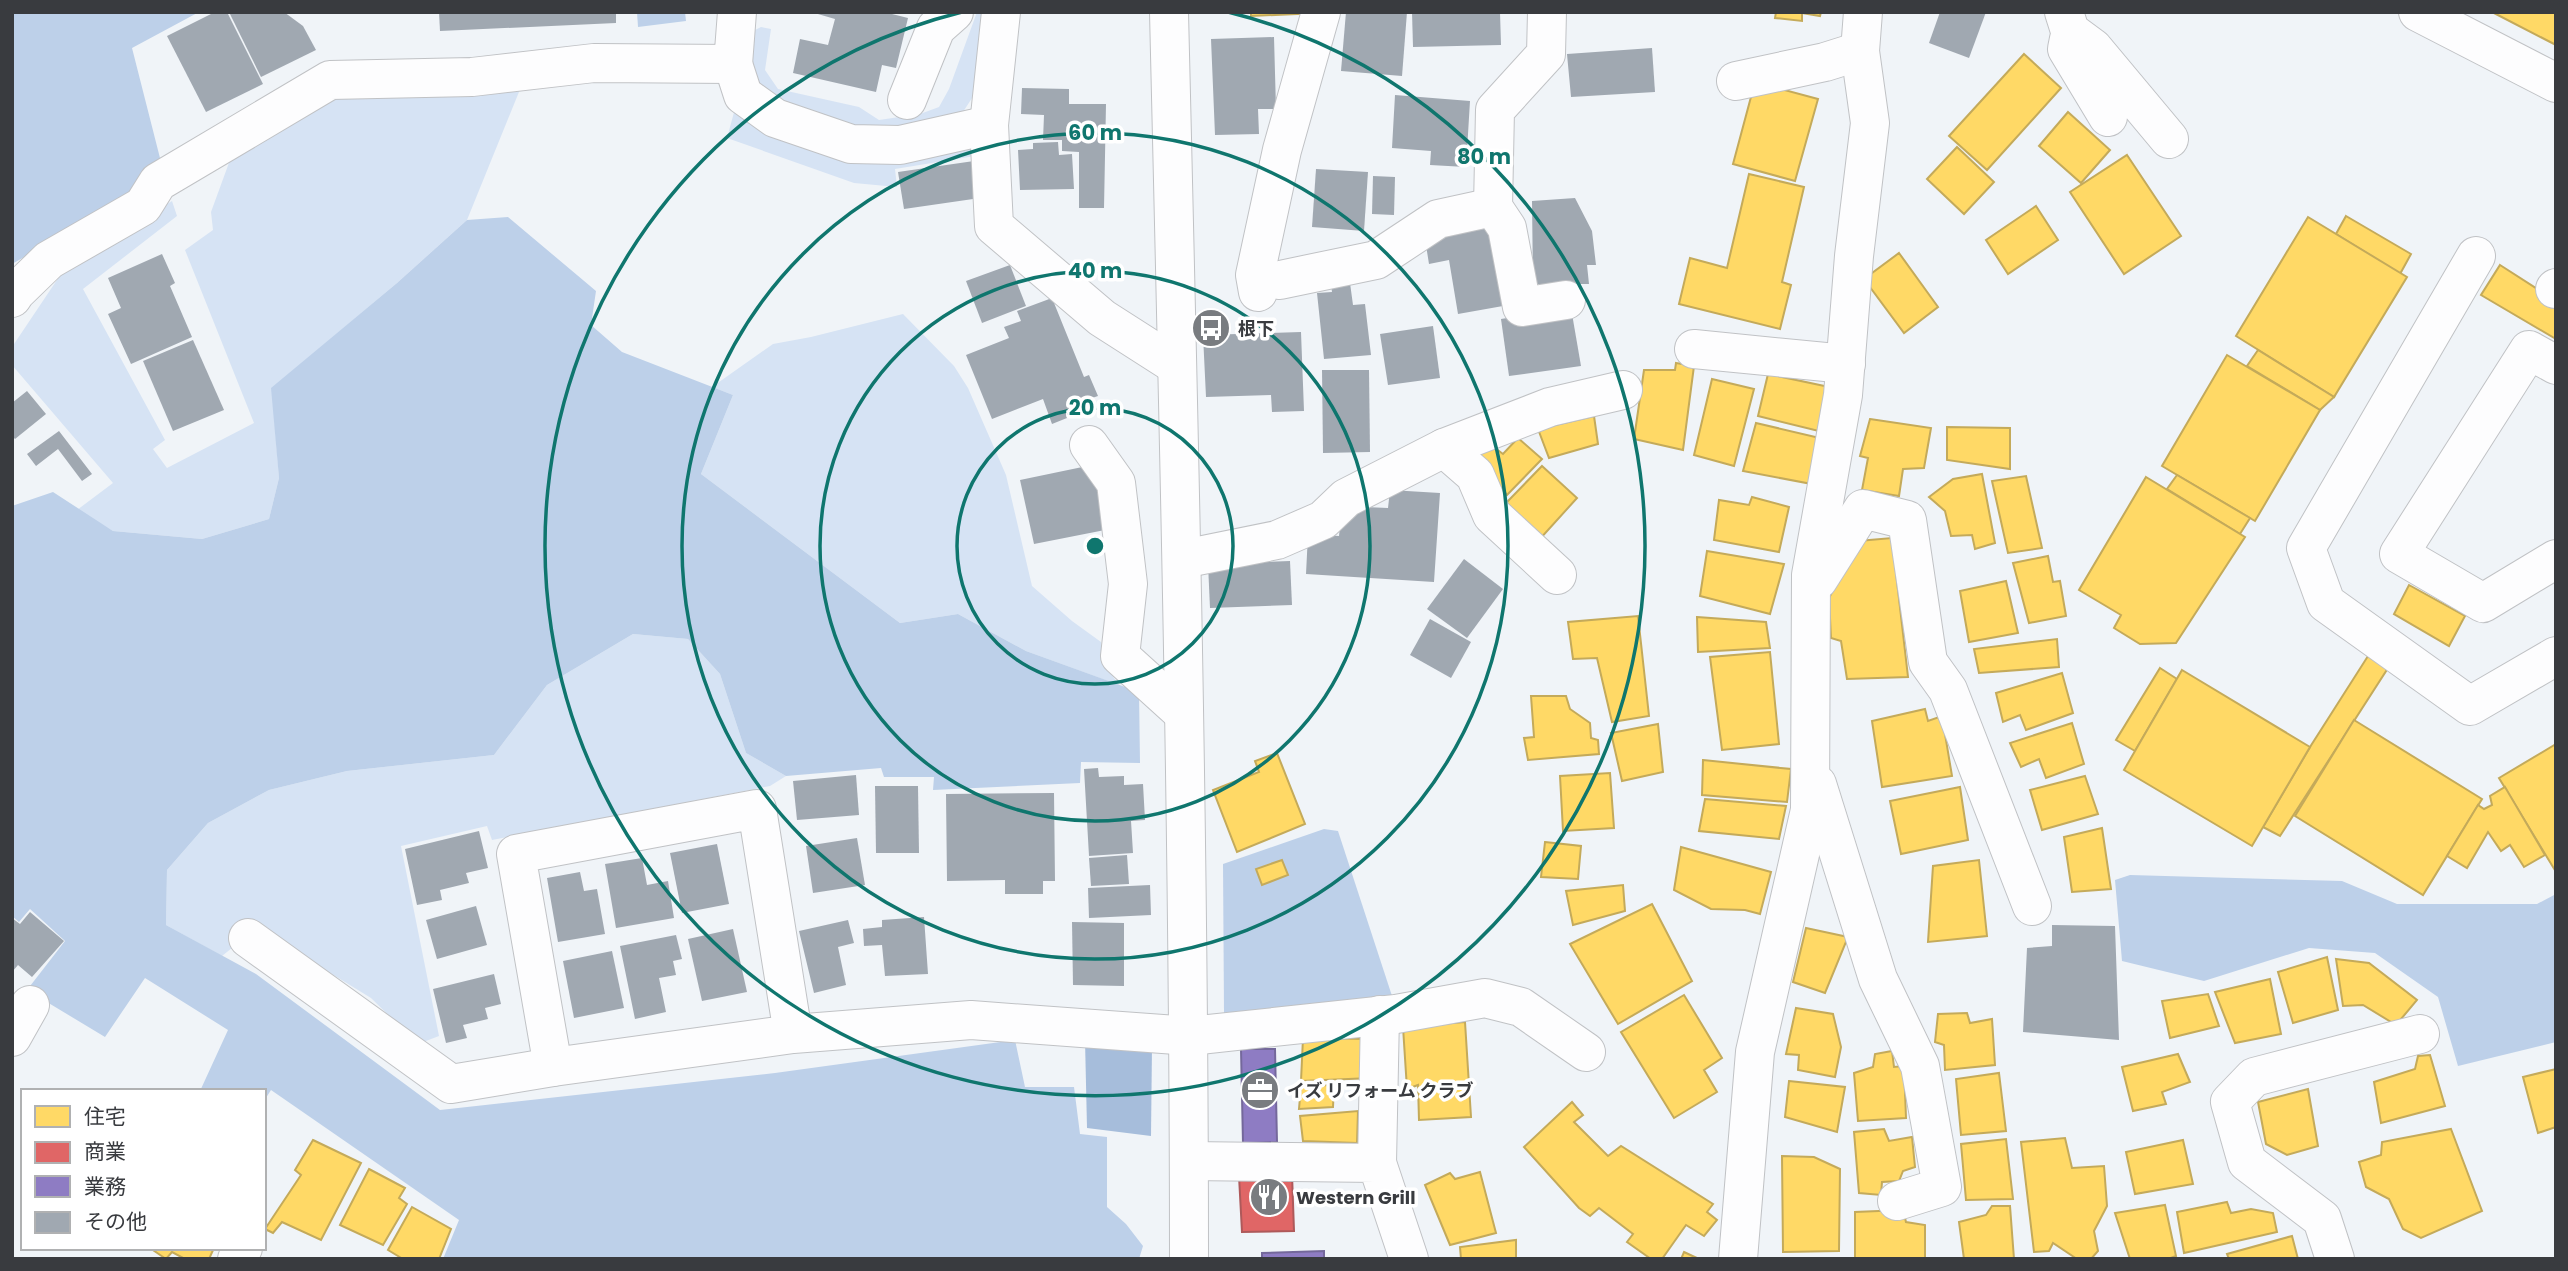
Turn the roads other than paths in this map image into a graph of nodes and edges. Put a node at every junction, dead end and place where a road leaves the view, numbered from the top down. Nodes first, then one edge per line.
1 (737, 12) edge
2 (954, 12) edge
3 (1001, 12) edge
4 (1169, 12) edge
5 (1321, 12) edge
6 (1547, 12) edge
7 (1863, 12) edge
8 (2417, 12) edge
9 (2067, 22) edge
10 (1860, 51) junction
11 (733, 64) junction
12 (1736, 81) dead end
13 (2556, 83) edge
14 (907, 100) dead end
15 (2108, 117) dead end
16 (989, 125) junction
17 (2169, 139) dead end
18 (1493, 208) junction
19 (2476, 256) dead end
20 (12, 298) edge
21 (1566, 300) dead end
22 (1694, 349) dead end
23 (1846, 364) junction
24 (2556, 365) edge
25 (1177, 366) junction
26 (1623, 390) dead end
27 (1089, 445) dead end
28 (1444, 448) junction
29 (1183, 559) junction
30 (2556, 559) edge
31 (1557, 575) dead end
32 (1811, 591) junction
33 (2556, 656) edge
34 (1185, 714) junction
35 (1810, 761) junction
36 (2032, 906) dead end
37 (248, 938) dead end
38 (1380, 1016) junction
39 (793, 1034) junction
40 (2420, 1034) dead end
41 (1190, 1036) junction
42 (1586, 1052) dead end
43 (553, 1066) junction
44 (1189, 1161) junction
45 (1377, 1163) junction
46 (1897, 1201) dead end
47 (1189, 1259) edge
48 (1409, 1259) edge
49 (1738, 1259) edge
50 (2335, 1259) edge

1 - 11 street
2 - 14 street
3 - 16 street
4 - 25 street
5 - 18 street
6 - 18 street
7 - 10 street
8 - 13 street
9 - 15 street
9 - 17 street
10 - 12 street
10 - 23 street
11 - 16 street
11 - 20 street
16 - 25 street
18 - 21 street
19 - 33 street
22 - 23 street
23 - 32 street
24 - 30 street
25 - 29 street
26 - 28 street
27 - 34 street
28 - 29 street
28 - 31 street
29 - 34 street
32 - 35 street
32 - 36 street
34 - 41 street
35 - 46 street
35 - 49 street
37 - 43 street
38 - 41 street
38 - 42 street
38 - 45 street
39 - 41 street
39 - 43 street
39 - 43 street
40 - 50 street
41 - 44 street
44 - 45 street
44 - 47 street
45 - 48 street

